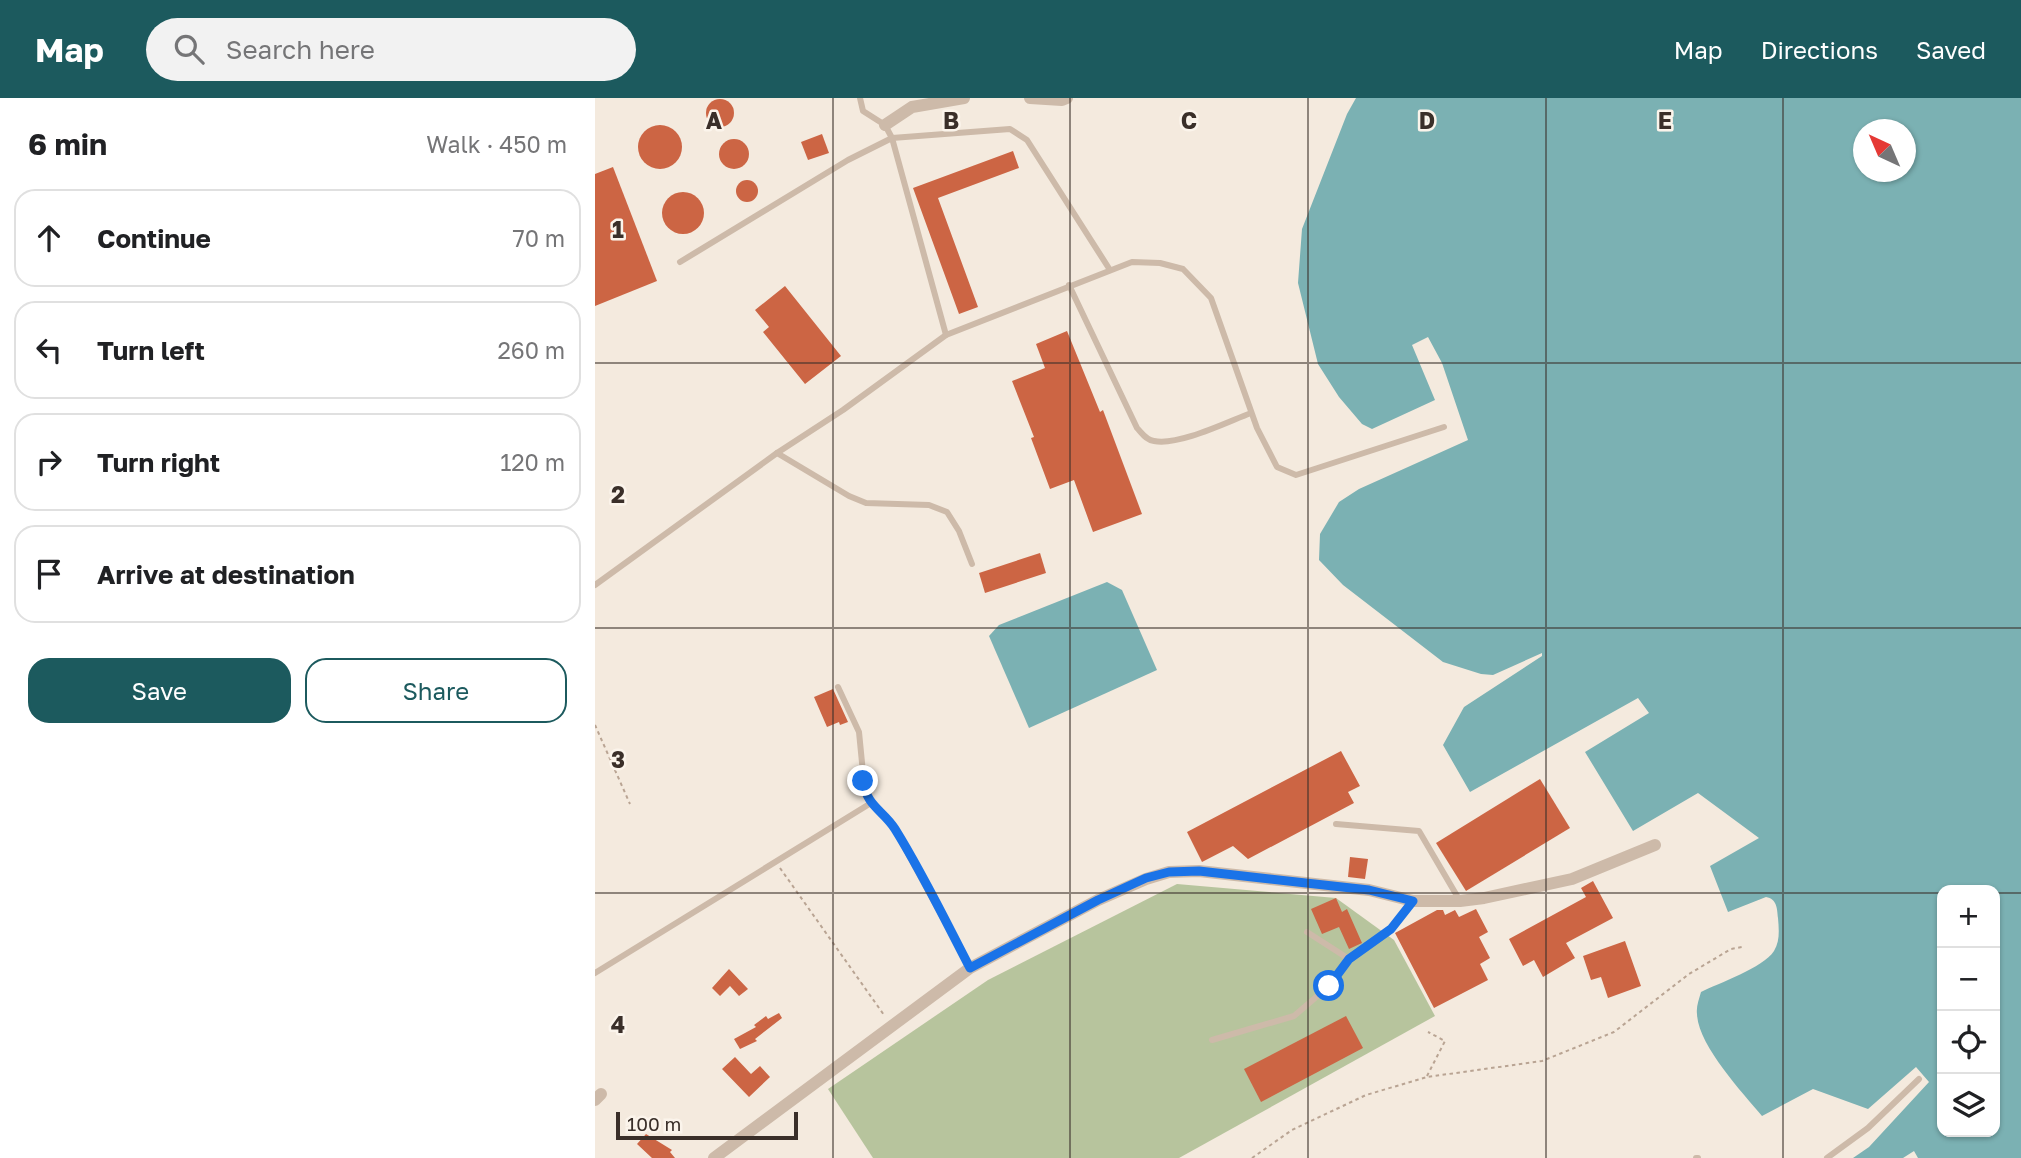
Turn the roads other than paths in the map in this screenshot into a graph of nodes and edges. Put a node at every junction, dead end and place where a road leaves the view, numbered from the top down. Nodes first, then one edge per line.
1 (860, 98) edge
2 (964, 98) edge
3 (1030, 98) edge
4 (1067, 98) edge
5 (885, 125) junction
6 (892, 138) junction
7 (680, 262) dead end
8 (1110, 270) junction
9 (1069, 285) junction
10 (946, 335) junction
11 (1251, 412) junction
12 (1444, 427) dead end
13 (778, 453) junction
14 (972, 564) dead end
15 (595, 585) edge
16 (838, 687) dead end
17 (871, 803) junction
18 (1336, 824) dead end
19 (1655, 845) dead end
20 (1413, 901) junction
21 (1460, 901) junction
22 (1307, 932) dead end
23 (1349, 959) junction
24 (970, 968) junction
25 (595, 973) edge
26 (1212, 1040) dead end
27 (1919, 1079) dead end
28 (714, 1158) edge
29 (1827, 1158) edge

1 - 5 lane
2 - 5 street
3 - 4 street
5 - 6 lane
6 - 7 lane
6 - 8 lane
6 - 10 lane
8 - 9 lane
8 - 11 lane
9 - 10 lane
9 - 11 lane
10 - 13 lane
11 - 12 lane
13 - 14 lane
13 - 15 lane
16 - 17 lane
17 - 24 lane
17 - 25 lane
18 - 21 lane
19 - 21 street
20 - 21 street
20 - 23 lane
20 - 24 street
22 - 23 lane
23 - 26 lane
24 - 28 street
27 - 29 lane

